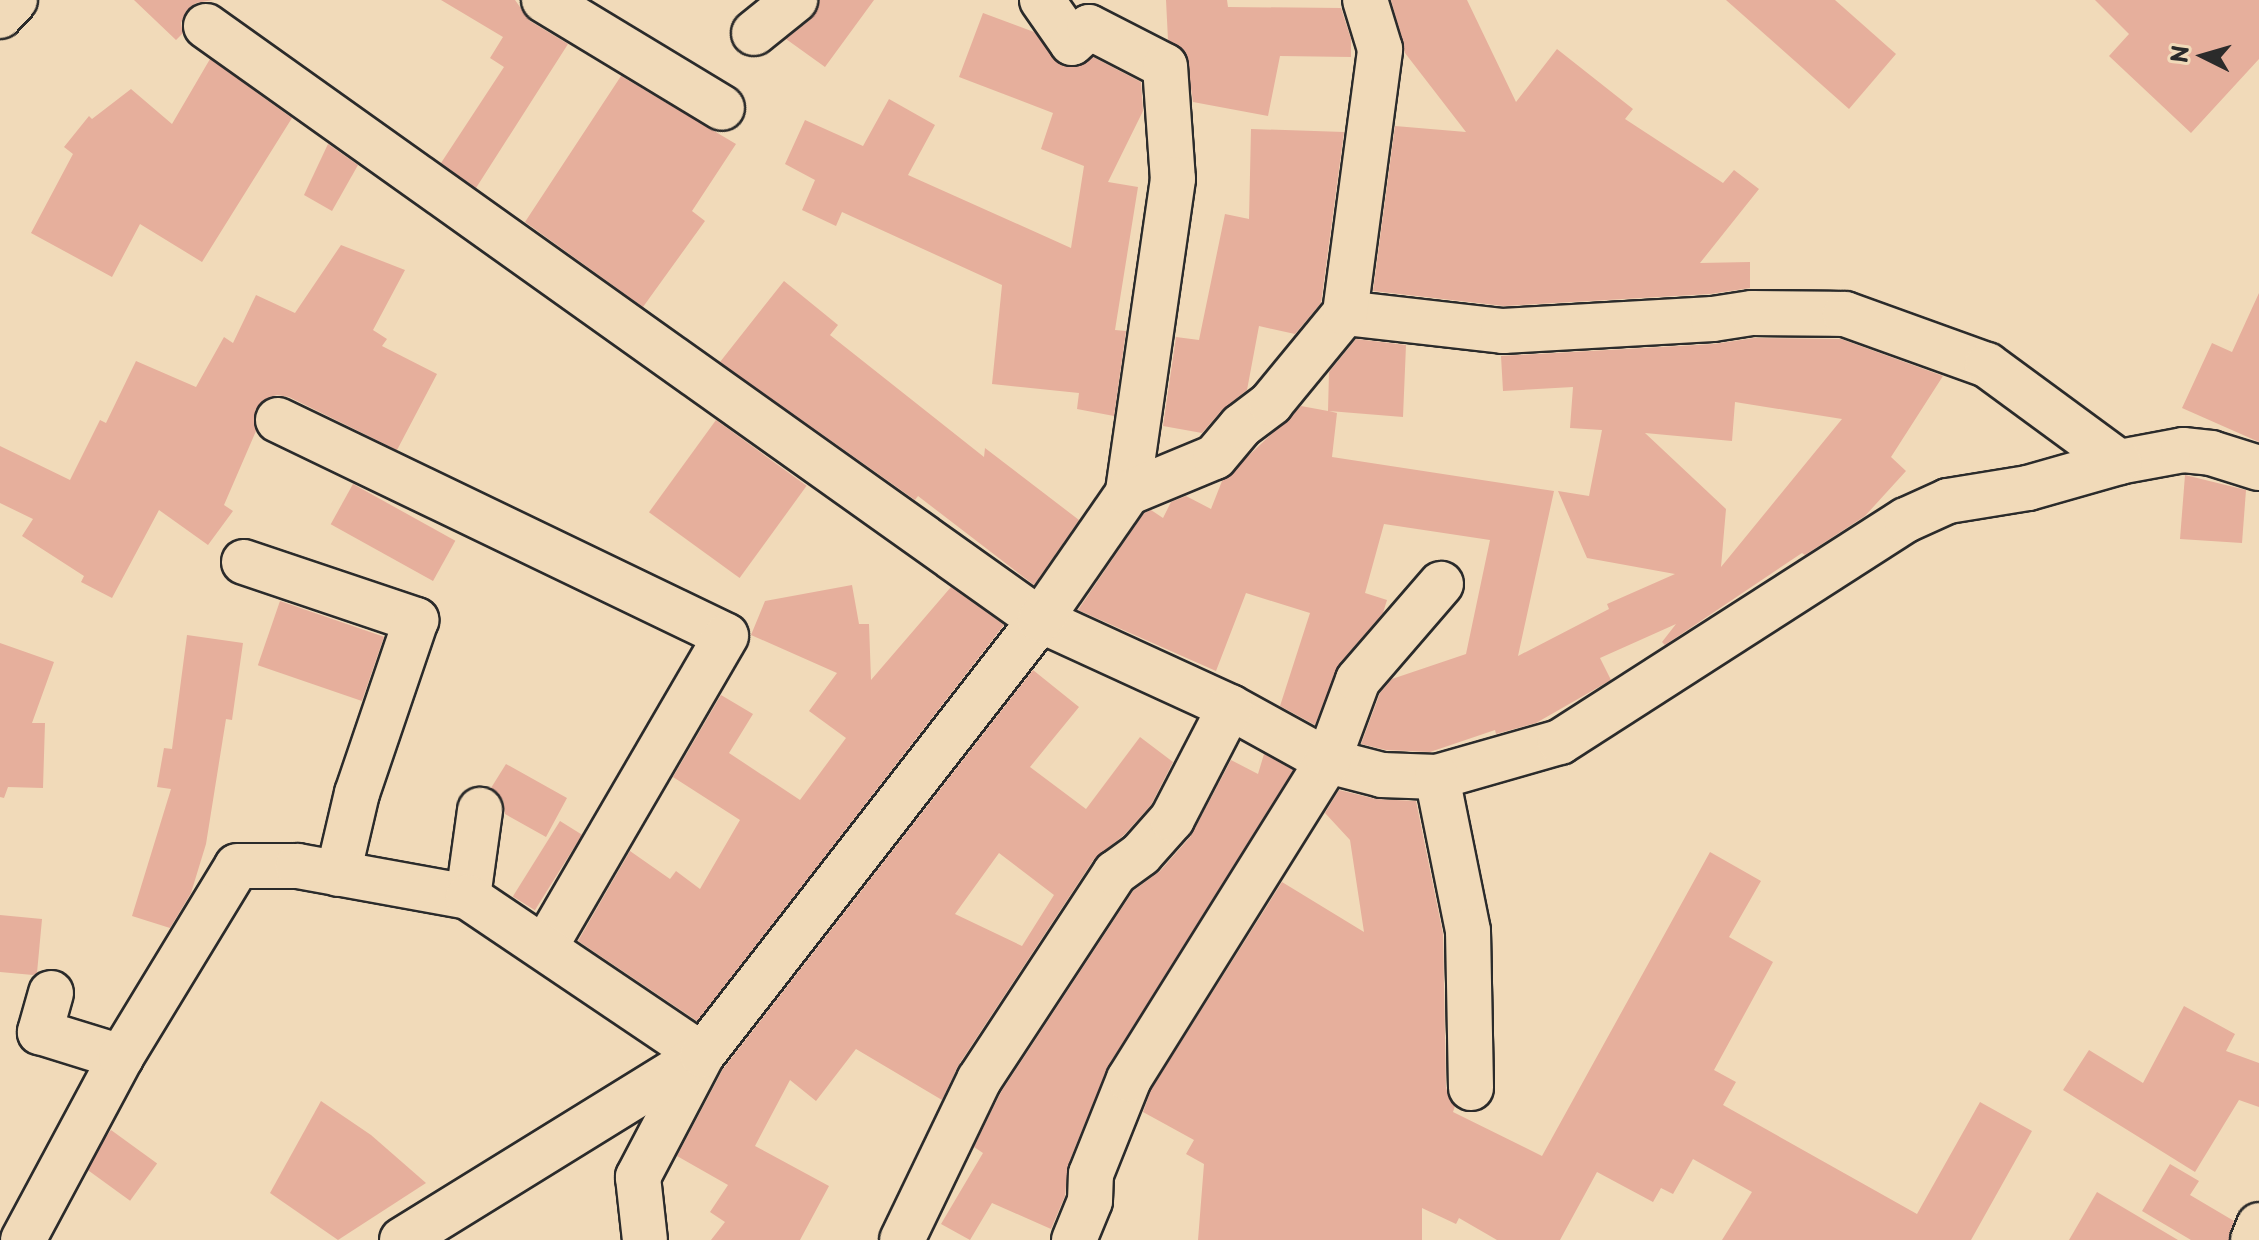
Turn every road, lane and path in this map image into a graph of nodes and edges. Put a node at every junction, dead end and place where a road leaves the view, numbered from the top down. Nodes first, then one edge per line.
1 (15, 0) edge
2 (544, 0) edge
3 (795, 0) edge
4 (1042, 0) edge
5 (1365, 0) edge
6 (0, 16) edge
7 (206, 26) dead end
8 (754, 33) dead end
9 (722, 108) dead end
10 (1345, 313) junction
11 (278, 420) dead end
12 (2119, 462) junction
13 (2259, 468) edge
14 (1128, 493) junction
15 (244, 562) dead end
16 (1441, 584) dead end
17 (1040, 620) junction
18 (1230, 707) junction
19 (1328, 761) junction
20 (1437, 777) junction
21 (480, 810) dead end
22 (338, 874) junction
23 (468, 897) junction
24 (545, 947) junction
25 (51, 993) dead end
26 (702, 1055) junction
27 (121, 1057) junction
28 (1471, 1088) dead end
29 (2259, 1225) edge
30 (23, 1240) edge
31 (402, 1240) edge
32 (645, 1240) edge
33 (902, 1240) edge
34 (1074, 1240) edge
35 (2253, 1240) edge

1 - 6 street
2 - 9 street
3 - 8 street
4 - 14 street
5 - 10 street
7 - 17 street
10 - 12 street
10 - 14 street
11 - 24 street
12 - 13 street
12 - 20 street
14 - 17 street
15 - 22 street
16 - 19 street
17 - 18 street
17 - 26 street
18 - 19 street
18 - 33 street
19 - 20 street
19 - 34 street
20 - 28 street
21 - 23 street
22 - 23 street
22 - 27 street
23 - 24 street
24 - 26 street
25 - 27 street
26 - 31 street
26 - 32 street
27 - 30 street
29 - 35 street

